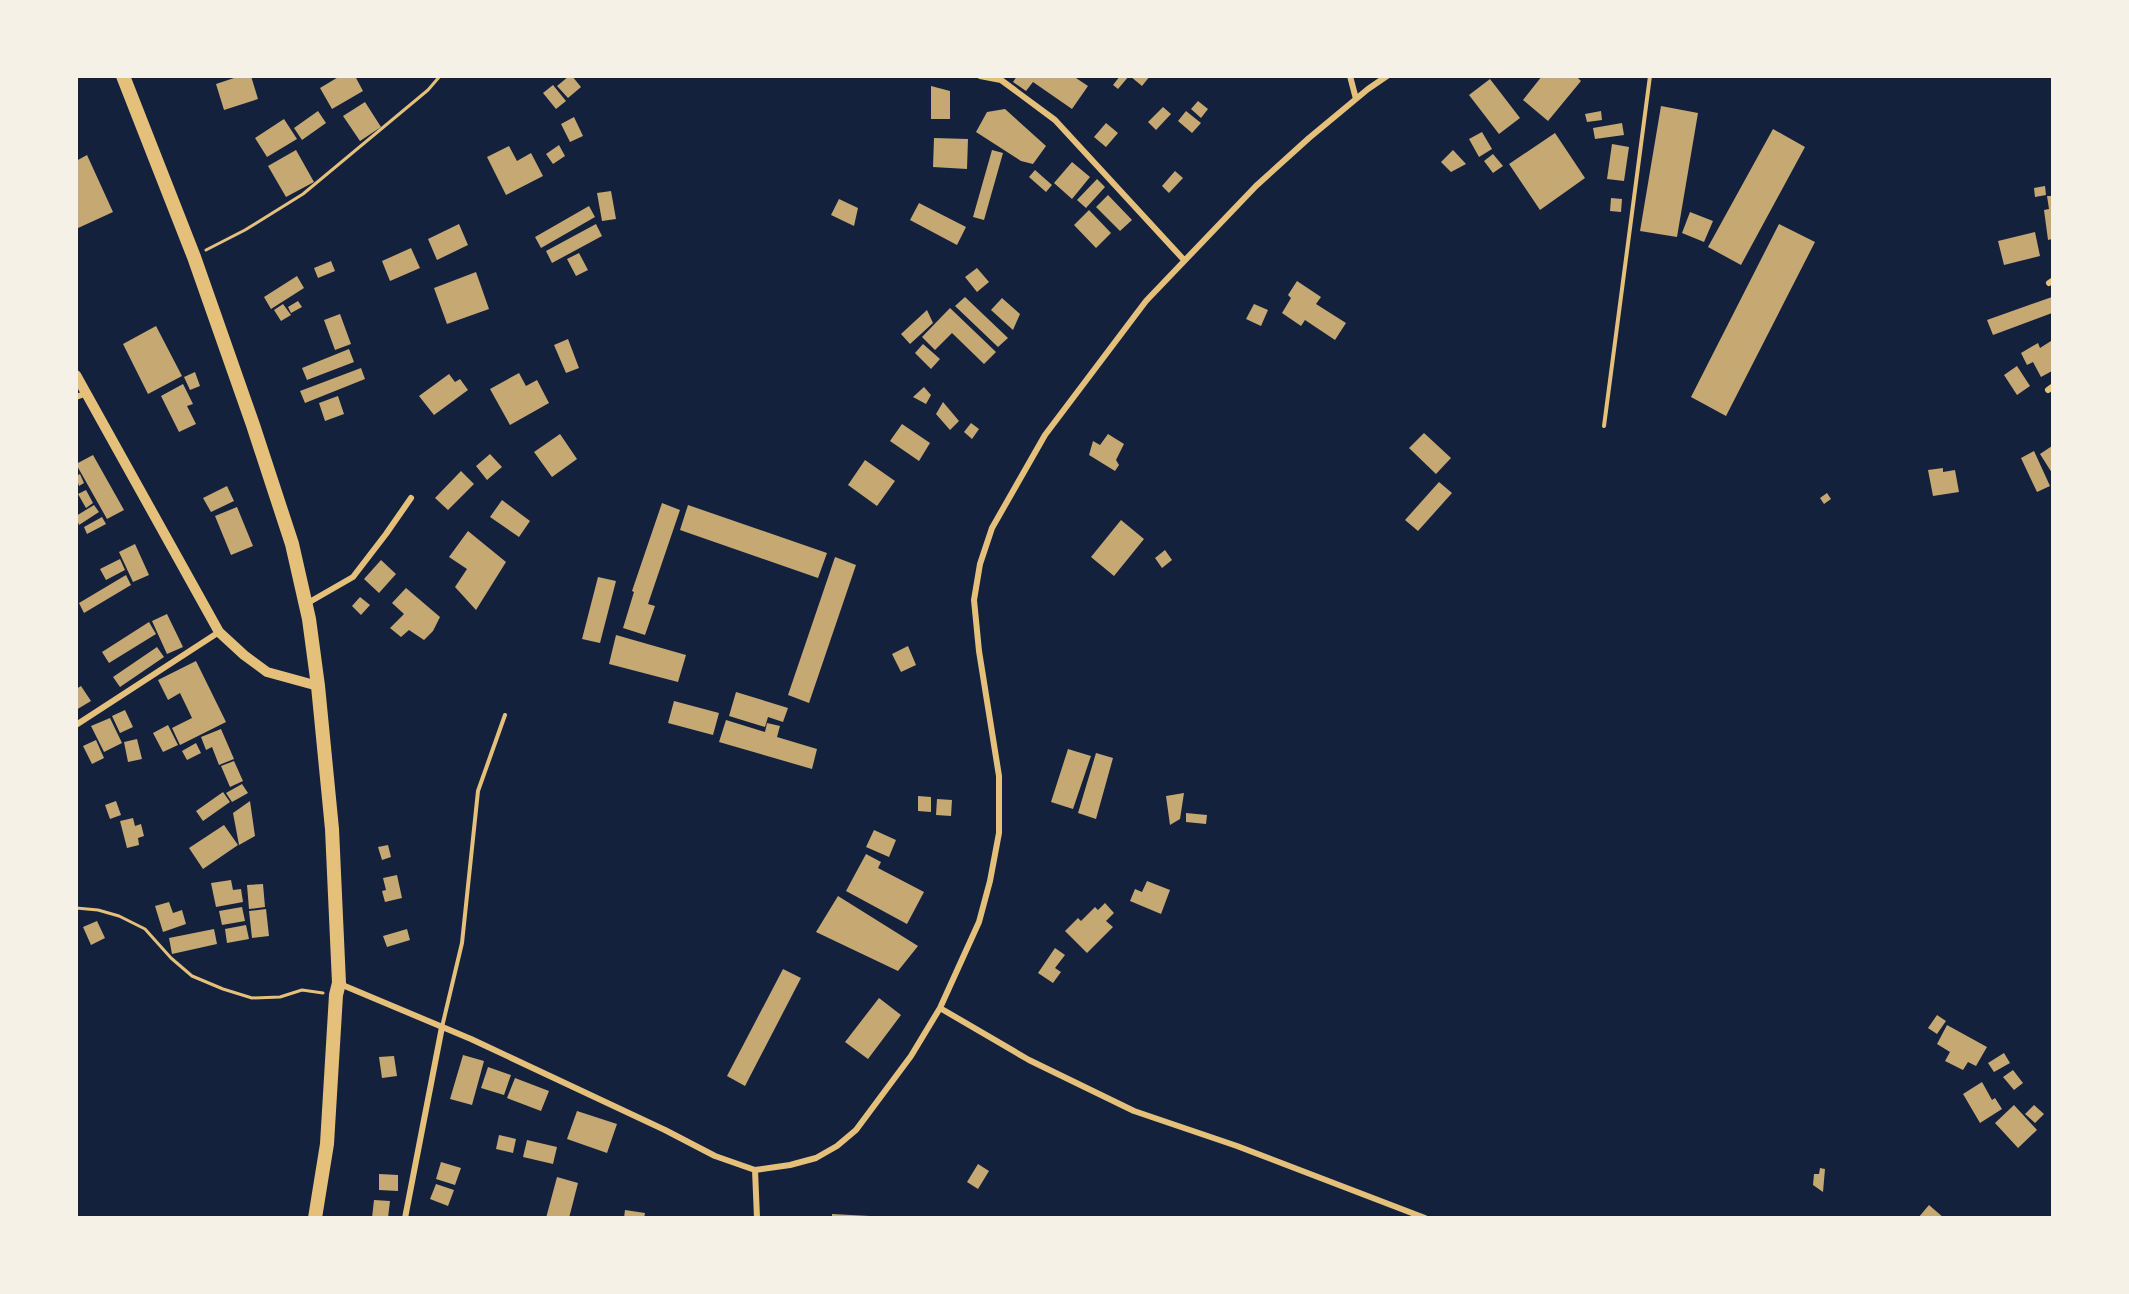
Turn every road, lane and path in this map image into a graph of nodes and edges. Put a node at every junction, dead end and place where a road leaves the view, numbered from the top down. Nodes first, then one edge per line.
1 (123, 76) edge
2 (440, 76) edge
3 (980, 76) edge
4 (1350, 76) edge
5 (1387, 76) edge
6 (1650, 76) edge
7 (1002, 78) edge
8 (1356, 99) junction
9 (194, 257) junction
10 (1184, 260) junction
11 (76, 375) edge
12 (88, 393) junction
13 (76, 397) edge
14 (1604, 426) dead end
15 (411, 498) dead end
16 (305, 605) junction
17 (219, 632) junction
18 (318, 686) junction
19 (504, 715) dead end
20 (76, 725) edge
21 (76, 908) edge
22 (338, 989) junction
23 (940, 1008) junction
24 (442, 1028) junction
25 (755, 1170) junction
26 (315, 1218) edge
27 (405, 1218) edge
28 (757, 1218) edge
29 (1425, 1218) edge

1 - 9 highway
2 - 9 path
3 - 7 street
4 - 8 street
5 - 8 street
6 - 14 lane
7 - 10 street
8 - 10 street
9 - 16 highway
10 - 23 street
11 - 12 street
12 - 13 street
12 - 17 street
15 - 16 street
16 - 18 highway
17 - 18 street
17 - 20 street
18 - 22 highway
19 - 24 lane
21 - 22 path
22 - 24 street
22 - 26 highway
23 - 25 street
23 - 29 street
24 - 25 street
24 - 27 street
25 - 28 street

